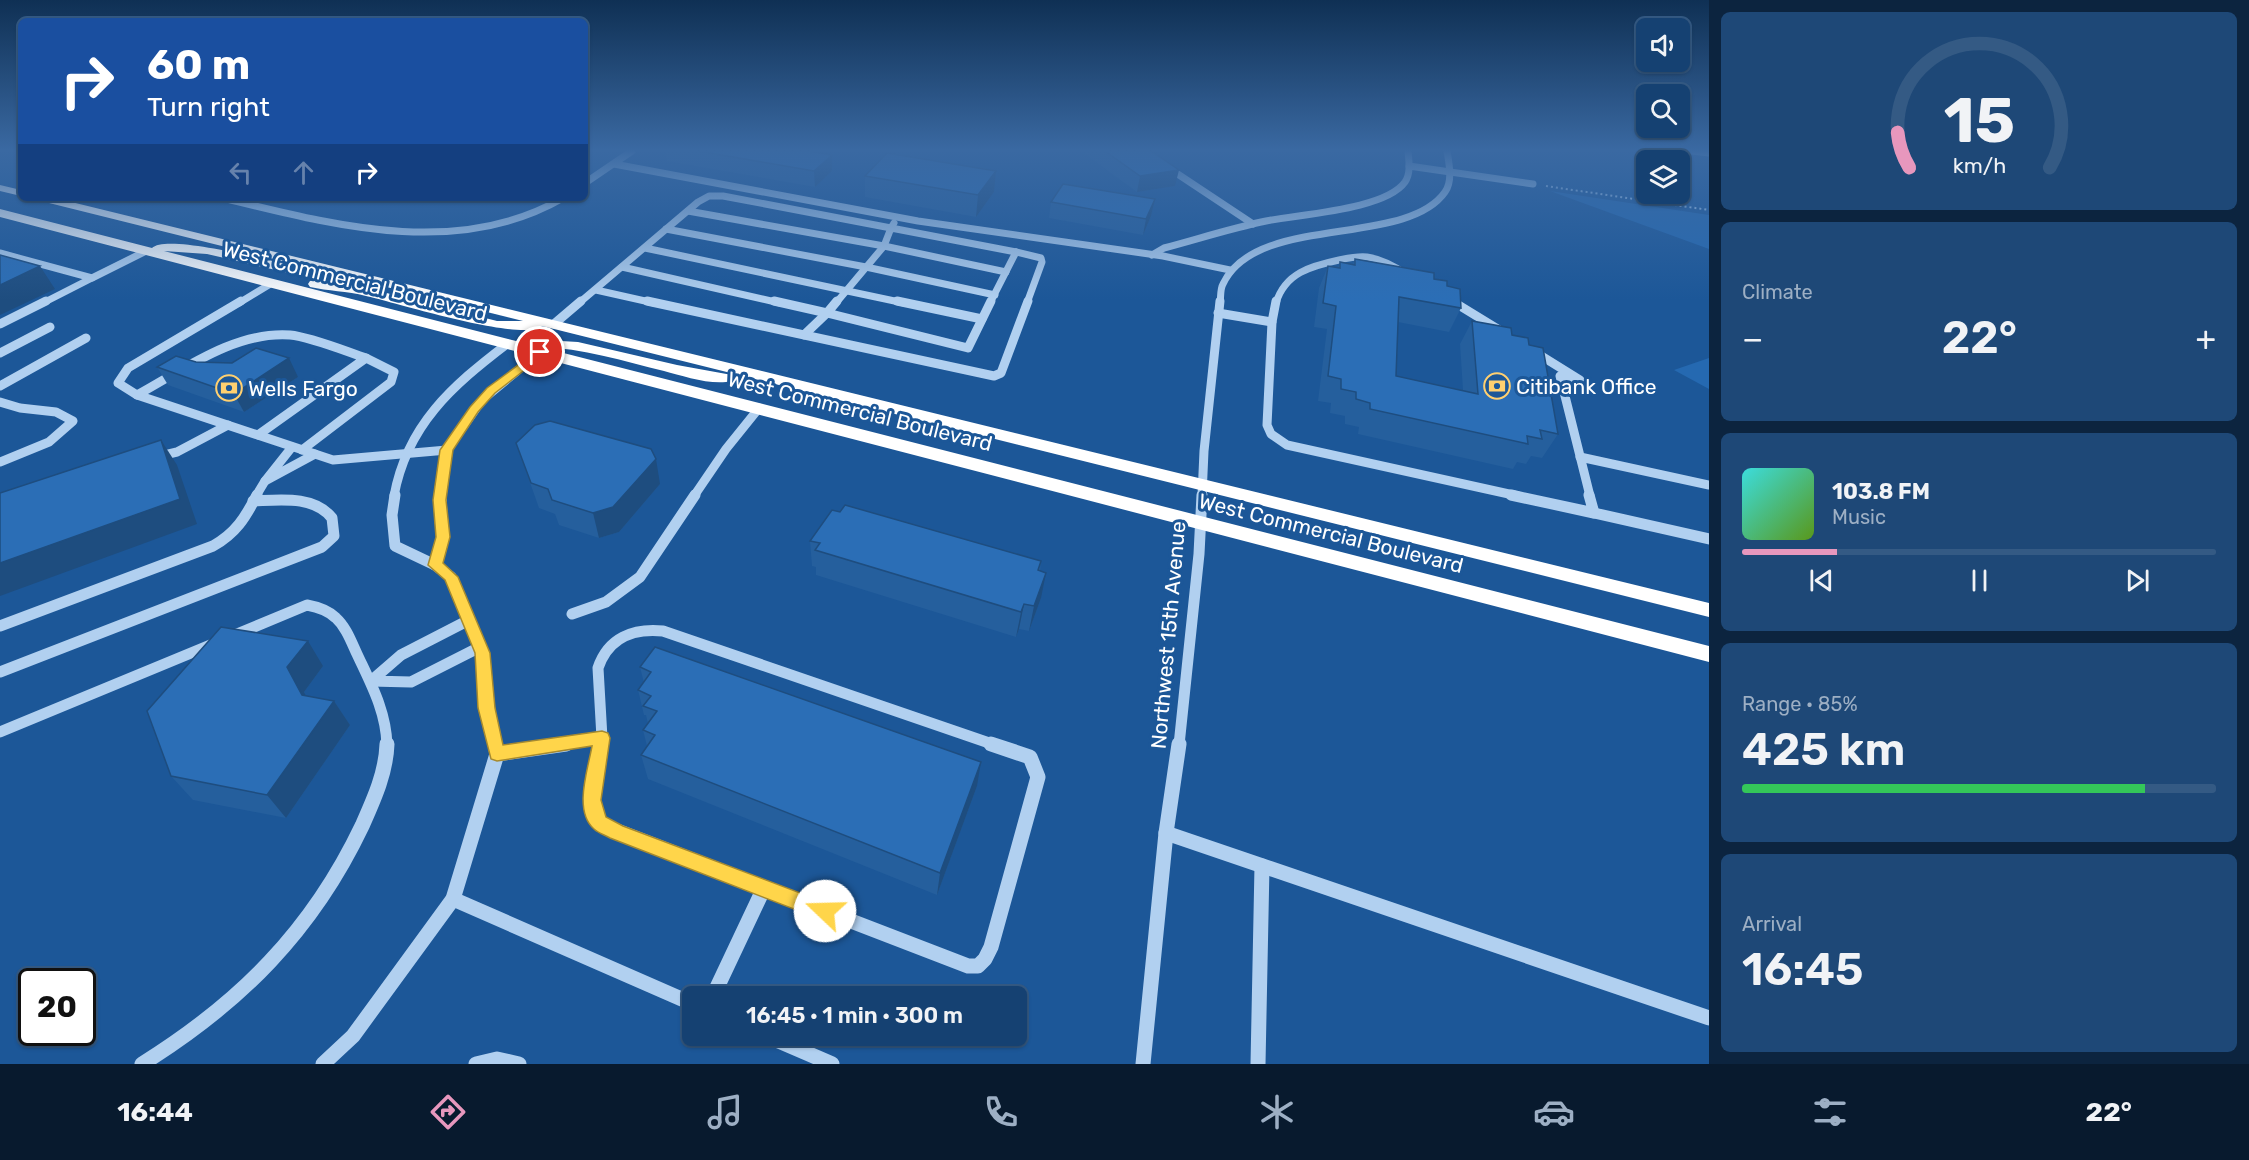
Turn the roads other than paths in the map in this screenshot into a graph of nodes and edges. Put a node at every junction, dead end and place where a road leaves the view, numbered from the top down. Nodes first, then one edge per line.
1 (53, 201) edge
2 (243, 201) edge
3 (557, 201) edge
4 (702, 201) edge
5 (747, 201) edge
6 (810, 201) edge
7 (1218, 201) edge
8 (1375, 201) edge
9 (1438, 201) edge
10 (688, 211) junction
11 (0, 213) edge
12 (898, 217) junction
13 (1253, 224) junction
14 (891, 228) junction
15 (666, 230) junction
16 (884, 246) junction
17 (645, 248) junction
18 (146, 251) junction
19 (1016, 251) junction
20 (0, 253) edge
21 (1151, 255) junction
22 (622, 267) junction
23 (866, 267) junction
24 (1230, 270) junction
25 (1006, 272) junction
26 (357, 275) junction
27 (92, 278) junction
28 (1418, 281) edge
29 (272, 283) junction
30 (848, 289) junction
31 (596, 290) junction
32 (1438, 293) edge
33 (995, 294) junction
34 (827, 313) junction
35 (1218, 313) junction
36 (982, 319) junction
37 (1272, 322) junction
38 (0, 324) edge
39 (554, 324) junction
40 (50, 327) dead end
41 (804, 335) junction
42 (1509, 336) edge
43 (86, 338) dead end
44 (507, 344) junction
45 (1529, 348) edge
46 (540, 352) junction
47 (0, 353) edge
48 (366, 358) junction
49 (788, 382) junction
50 (0, 386) edge
51 (137, 395) junction
52 (0, 402) edge
53 (759, 408) junction
54 (228, 425) junction
55 (258, 435) junction
56 (297, 448) junction
57 (447, 450) junction
58 (405, 453) junction
59 (315, 454) junction
60 (1580, 457) junction
61 (142, 460) edge
62 (0, 462) edge
63 (265, 481) junction
64 (1203, 485) junction
65 (1709, 485) edge
66 (253, 501) junction
67 (1594, 513) junction
68 (1200, 522) junction
69 (1709, 539) edge
70 (435, 565) junction
71 (1709, 610) edge
72 (572, 614) dead end
73 (469, 620) junction
74 (0, 626) edge
75 (480, 647) junction
76 (1709, 654) edge
77 (0, 672) edge
78 (371, 681) junction
79 (0, 732) edge
80 (602, 738) junction
81 (497, 754) junction
82 (1166, 833) junction
83 (1262, 866) junction
84 (764, 888) junction
85 (453, 899) junction
86 (718, 986) edge
87 (682, 999) edge
88 (1709, 1018) edge
89 (790, 1046) edge
90 (142, 1064) edge
91 (323, 1064) edge
92 (476, 1064) edge
93 (519, 1064) edge
94 (832, 1064) edge
95 (1143, 1064) edge
96 (1258, 1064) edge

1 - 26 highway, West Commercial Boulevard
2 - 3 street
4 - 10 street
5 - 14 street
6 - 12 street
7 - 13 street
8 - 13 street
9 - 24 street
10 - 15 street
10 - 16 street
11 - 18 highway, West Commercial Boulevard
12 - 14 street
12 - 21 street
13 - 21 street
14 - 16 street
14 - 19 street
15 - 17 street
15 - 23 street
16 - 23 street
16 - 25 street
17 - 22 street
17 - 30 street
18 - 26 highway
18 - 27 street
18 - 29 highway, West Commercial Boulevard
19 - 25 street
19 - 41 street
20 - 27 street
21 - 24 street
22 - 31 street
22 - 34 street
23 - 30 street
23 - 33 street
24 - 35 street, Northwest 15th Avenue
25 - 33 street
26 - 39 highway, West Commercial Boulevard
27 - 38 street
28 - 37 street
29 - 39 highway
29 - 44 highway, West Commercial Boulevard
29 - 51 street
30 - 34 street
30 - 36 street
31 - 39 street
31 - 41 street
32 - 42 street
33 - 36 street
34 - 36 street
34 - 41 street
35 - 37 street
35 - 64 street, Northwest 15th Avenue
37 - 67 street
39 - 49 highway, West Commercial Boulevard
40 - 47 street
43 - 50 street
44 - 46 highway, West Commercial Boulevard
44 - 49 highway
44 - 58 street
45 - 60 street
46 - 53 highway, West Commercial Boulevard
46 - 57 street
48 - 51 street
48 - 55 street
48 - 56 street
49 - 64 highway, West Commercial Boulevard
51 - 54 street
52 - 62 street
53 - 68 highway, West Commercial Boulevard
53 - 72 street
54 - 55 street
54 - 61 street
55 - 56 street
56 - 59 street
56 - 63 street
57 - 58 street
57 - 70 street
58 - 59 street
58 - 70 street
59 - 63 street
60 - 65 street
60 - 67 street
63 - 66 street
64 - 68 street, Northwest 15th Avenue
64 - 71 highway, West Commercial Boulevard
66 - 74 street
66 - 77 street
67 - 69 street
68 - 76 highway, West Commercial Boulevard
68 - 82 street, Northwest 15th Avenue
70 - 73 street
73 - 75 street
73 - 78 street
75 - 78 street
75 - 81 street
78 - 79 street
78 - 90 street
80 - 81 street
80 - 84 street
80 - 84 street
81 - 85 street
82 - 83 street
82 - 95 street, Northwest 15th Avenue
83 - 88 street
83 - 96 street
84 - 86 street
85 - 87 street
85 - 91 street
89 - 94 street
92 - 93 street

